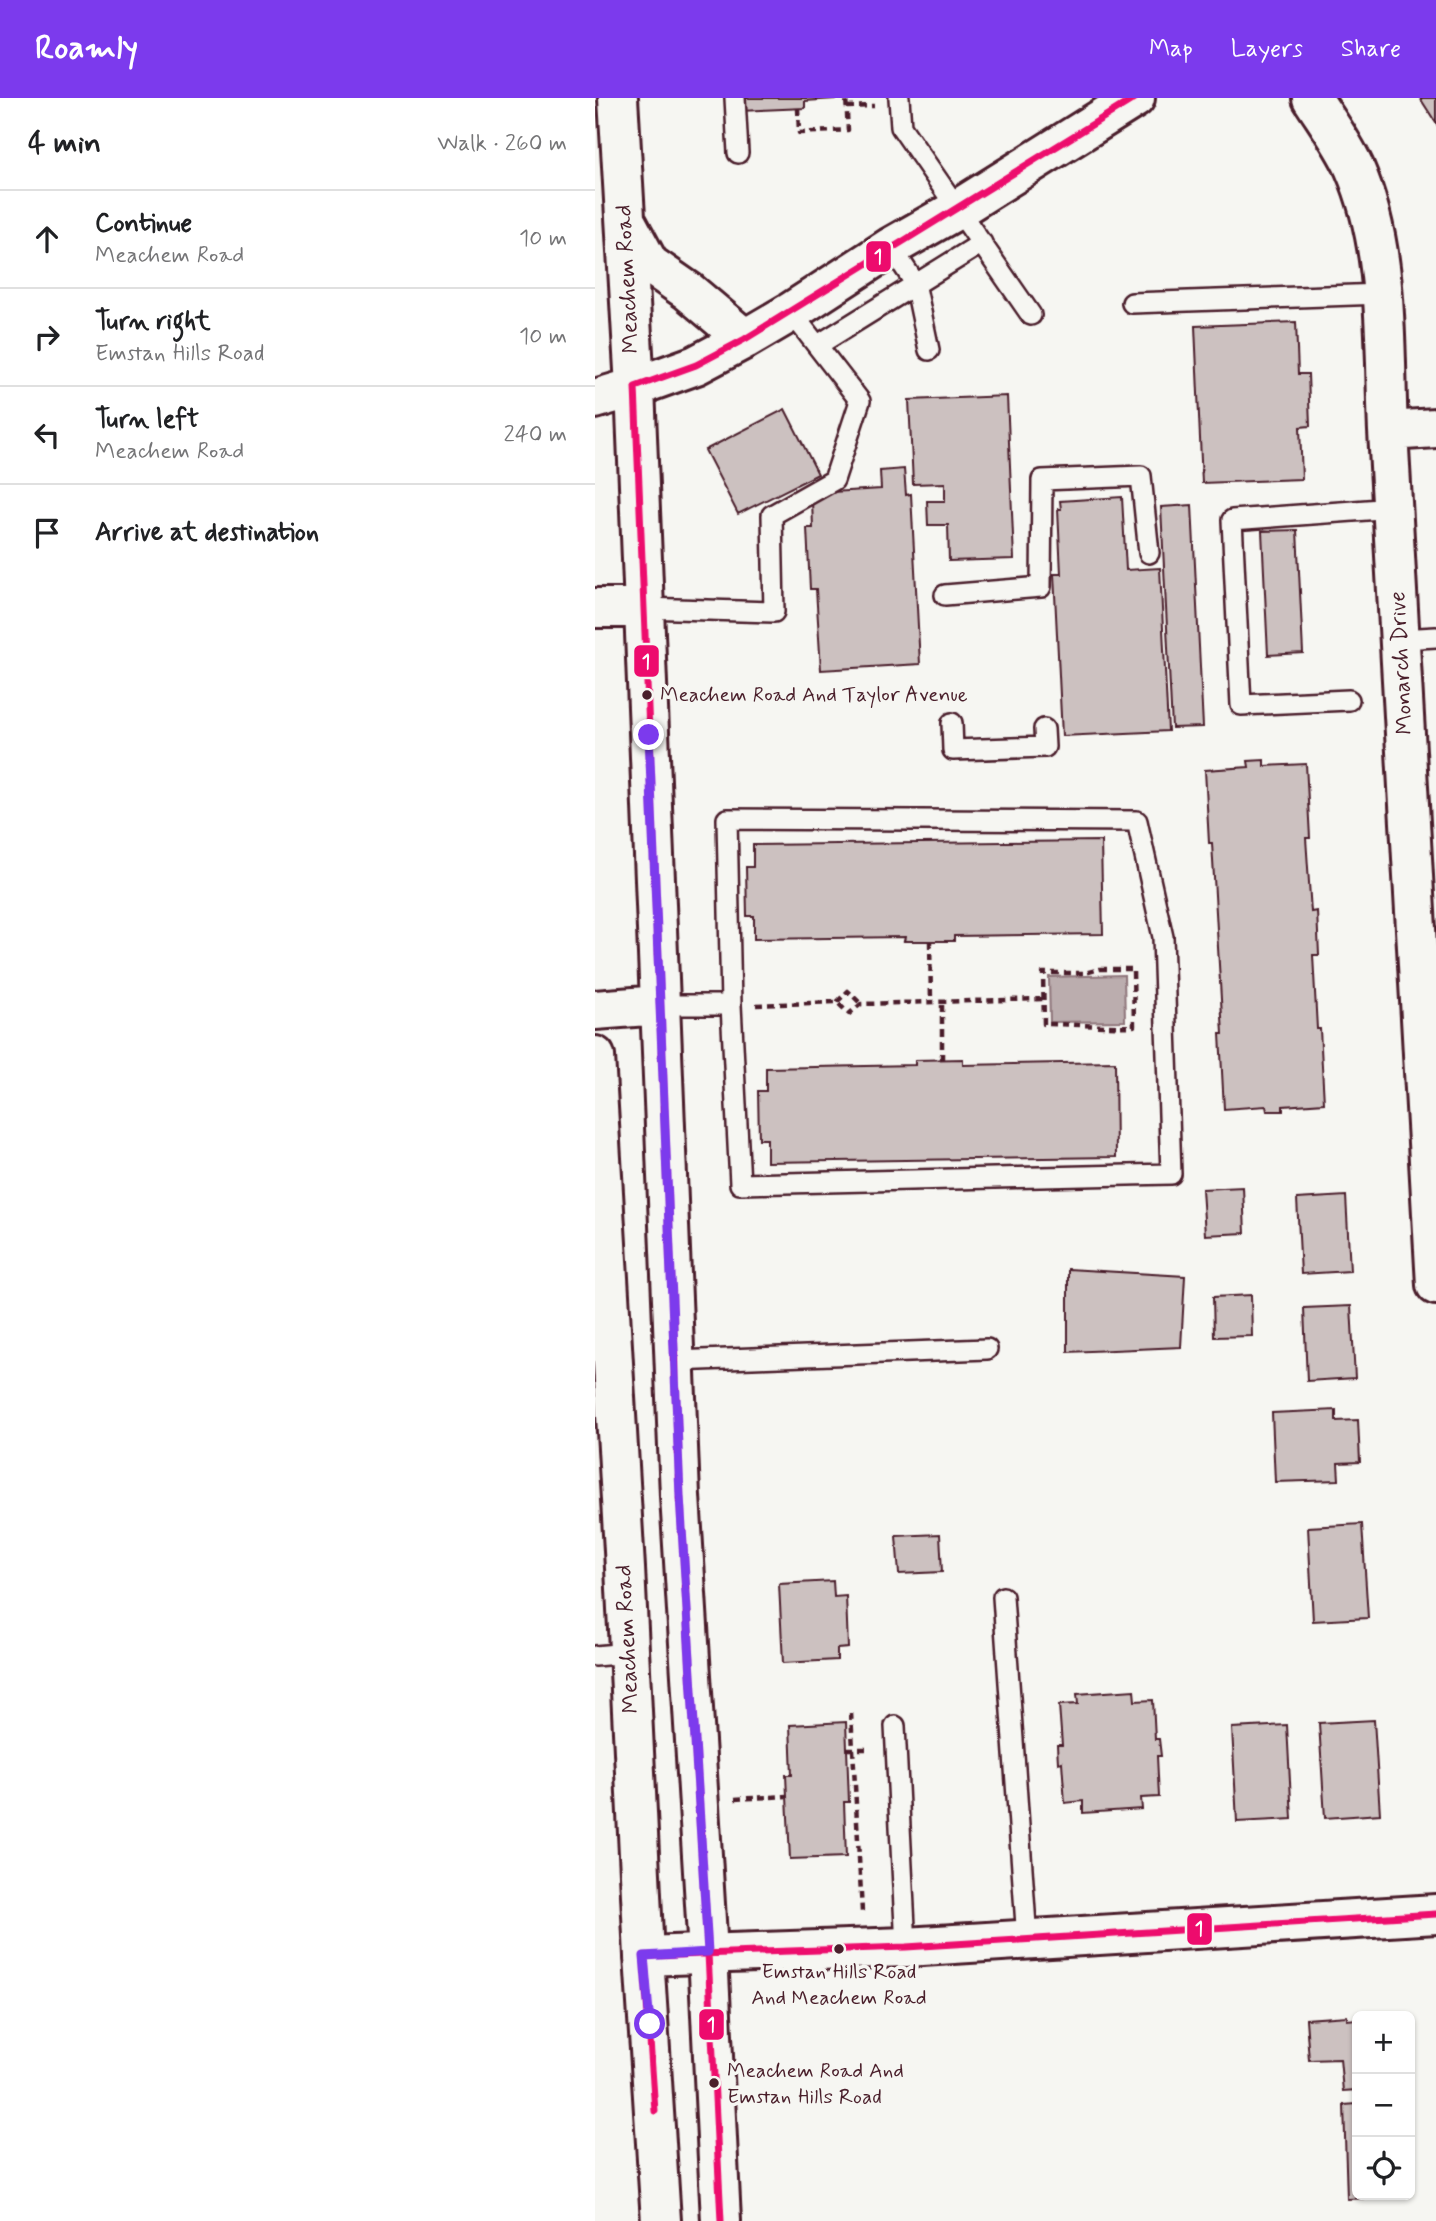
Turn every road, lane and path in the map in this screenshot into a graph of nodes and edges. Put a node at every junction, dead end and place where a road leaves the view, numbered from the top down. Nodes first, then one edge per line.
1 (618, 98) edge
2 (735, 98) edge
3 (846, 98) edge
4 (899, 98) edge
5 (1135, 98) edge
6 (1312, 98) edge
7 (798, 108) dead end
8 (738, 153) dead end
9 (958, 209) junction
10 (625, 219) junction
11 (982, 243) junction
12 (891, 247) junction
13 (915, 283) junction
14 (1383, 293) junction
15 (1132, 303) dead end
16 (791, 312) junction
17 (1031, 315) dead end
18 (745, 339) junction
19 (818, 345) junction
20 (929, 350) dead end
21 (635, 387) junction
22 (595, 399) edge
23 (1436, 428) edge
24 (1388, 431) junction
25 (1394, 508) junction
26 (1149, 553) dead end
27 (945, 595) dead end
28 (595, 608) edge
29 (643, 608) junction
30 (1418, 638) edge
31 (1349, 700) dead end
32 (952, 723) dead end
33 (1044, 729) dead end
34 (930, 941) dead end
35 (1043, 999) junction
36 (931, 1001) junction
37 (942, 1001) junction
38 (837, 1002) junction
39 (861, 1004) junction
40 (660, 1005) junction
41 (731, 1005) junction
42 (595, 1010) edge
43 (595, 1056) edge
44 (942, 1060) dead end
45 (1436, 1285) edge
46 (987, 1349) dead end
47 (675, 1361) junction
48 (680, 1496) junction
49 (621, 1499) junction
50 (1003, 1597) dead end
51 (611, 1654) edge
52 (851, 1713) dead end
53 (895, 1726) dead end
54 (787, 1796) dead end
55 (699, 1801) junction
56 (1436, 1914) edge
57 (1027, 1940) junction
58 (906, 1947) junction
59 (865, 1948) junction
60 (708, 1952) junction
61 (644, 1956) junction
62 (661, 2221) edge
63 (721, 2221) edge

1 - 10 street, Meachem Road
2 - 8 lane
3 - 7 path
4 - 9 lane
5 - 9 street
6 - 14 street, Monarch Drive
9 - 11 lane
9 - 12 street
10 - 18 street
10 - 21 street, Meachem Road
11 - 13 lane
11 - 17 lane
12 - 13 lane
12 - 16 street
13 - 19 lane
13 - 20 lane
14 - 15 lane
14 - 24 street, Monarch Drive
16 - 18 street
16 - 19 lane
18 - 21 street
19 - 29 lane
21 - 22 street
21 - 29 street, Meachem Road
23 - 24 street
24 - 25 street, Monarch Drive
25 - 30 street, Monarch Drive
25 - 31 lane
26 - 27 lane
28 - 29 street
29 - 40 street, Meachem Road
30 - 45 street, Monarch Drive
32 - 33 lane
34 - 36 path
35 - 35 path
35 - 37 path
36 - 37 path
36 - 39 path
37 - 44 path
38 - 39 path
38 - 39 path
38 - 41 path
40 - 41 lane
40 - 42 street
40 - 47 street, Meachem Road
41 - 41 lane
43 - 49 street, Meachem Road
46 - 47 lane
47 - 48 street, Meachem Road
48 - 49 street
48 - 55 street, Meachem Road
49 - 51 street, Meachem Road
50 - 57 lane
51 - 61 street, Meachem Road
52 - 59 path
53 - 58 lane
54 - 55 path
55 - 60 street, Meachem Road
56 - 57 street
57 - 58 street
58 - 59 street
59 - 60 street
60 - 61 street
60 - 63 street, Meachem Road
61 - 62 street, Meachem Road

